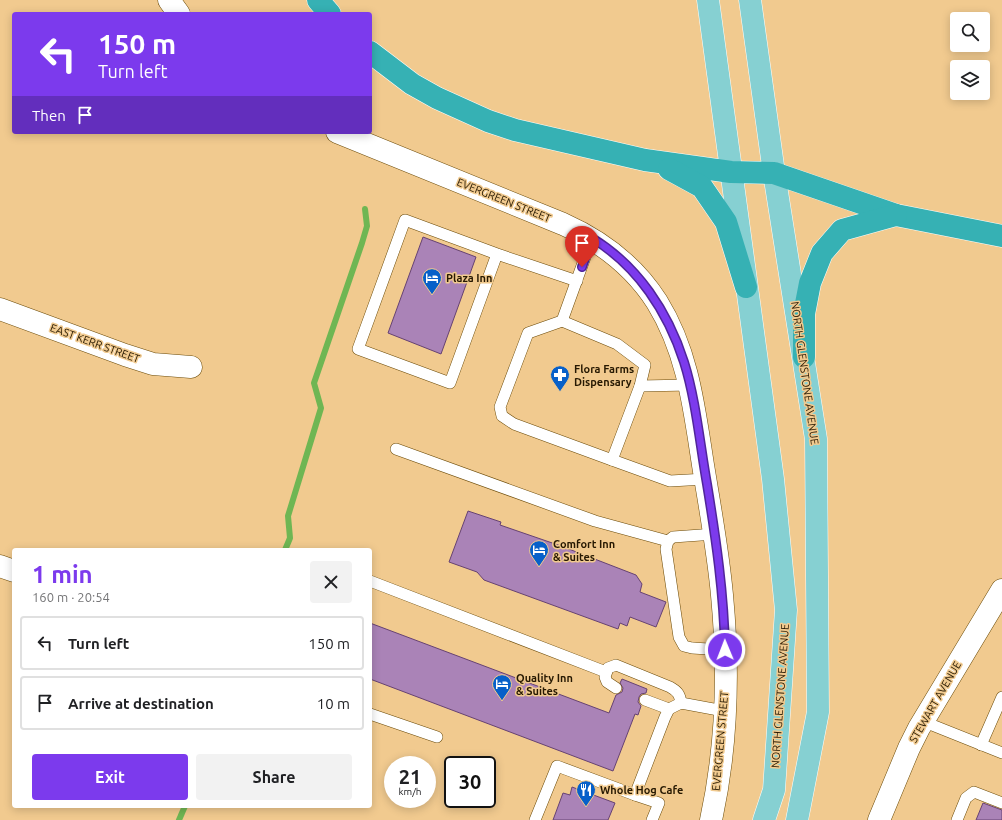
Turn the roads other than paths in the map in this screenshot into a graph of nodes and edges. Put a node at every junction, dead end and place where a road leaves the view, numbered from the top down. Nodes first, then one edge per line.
1 (169, 0) edge
2 (318, 0) edge
3 (708, 0) edge
4 (750, 0) edge
5 (178, 12) edge
6 (328, 12) edge
7 (372, 54) edge
8 (342, 134) edge
9 (645, 160) junction
10 (731, 172) junction
11 (774, 173) junction
12 (896, 215) junction
13 (1002, 236) edge
14 (592, 238) junction
15 (497, 254) junction
16 (577, 281) junction
17 (746, 287) junction
18 (0, 309) edge
19 (562, 321) junction
20 (804, 357) junction
21 (192, 367) dead end
22 (690, 385) junction
23 (640, 386) junction
24 (396, 449) dead end
25 (612, 460) junction
26 (706, 478) junction
27 (715, 534) junction
28 (668, 541) junction
29 (0, 566) edge
30 (12, 570) edge
31 (372, 582) edge
32 (1002, 590) edge
33 (725, 650) junction
34 (606, 672) junction
35 (616, 688) dead end
36 (1002, 697) edge
37 (645, 700) dead end
38 (681, 703) junction
39 (669, 708) junction
40 (724, 710) junction
41 (372, 715) edge
42 (922, 721) junction
43 (437, 737) dead end
44 (981, 745) junction
45 (1002, 753) edge
46 (636, 795) junction
47 (1002, 803) edge
48 (535, 820) edge
49 (652, 820) edge
50 (711, 820) edge
51 (764, 820) edge
52 (797, 820) edge
53 (879, 820) edge
54 (957, 820) edge

1 - 5 street
2 - 6 highway
3 - 10 main road, NORTH GLENSTONE AVENUE
4 - 11 main road, NORTH GLENSTONE AVENUE
7 - 9 highway
8 - 14 street, EVERGREEN STREET
9 - 10 highway
9 - 17 highway
10 - 11 highway
10 - 17 main road, NORTH GLENSTONE AVENUE
11 - 12 highway
11 - 20 main road, NORTH GLENSTONE AVENUE
12 - 13 highway
12 - 20 highway
14 - 16 lane
14 - 22 street, EVERGREEN STREET
15 - 15 lane
15 - 16 lane
16 - 19 lane
17 - 51 main road, NORTH GLENSTONE AVENUE
18 - 21 street, EAST KERR STREET
19 - 23 lane
19 - 25 lane
20 - 52 main road, NORTH GLENSTONE AVENUE
22 - 23 lane
22 - 26 street, EVERGREEN STREET
23 - 25 lane
24 - 28 lane
25 - 26 lane
26 - 27 street, EVERGREEN STREET
27 - 28 lane
27 - 33 street, EVERGREEN STREET
28 - 33 lane
29 - 30 street
31 - 34 lane
32 - 42 street, STEWART AVENUE
33 - 40 street, EVERGREEN STREET
34 - 35 lane
34 - 38 lane
36 - 44 lane
37 - 39 lane
38 - 39 lane
38 - 40 lane
39 - 46 lane
40 - 50 street, EVERGREEN STREET
41 - 43 lane
42 - 44 lane
42 - 53 street, STEWART AVENUE
44 - 45 lane
46 - 48 lane
46 - 49 lane
47 - 54 lane

